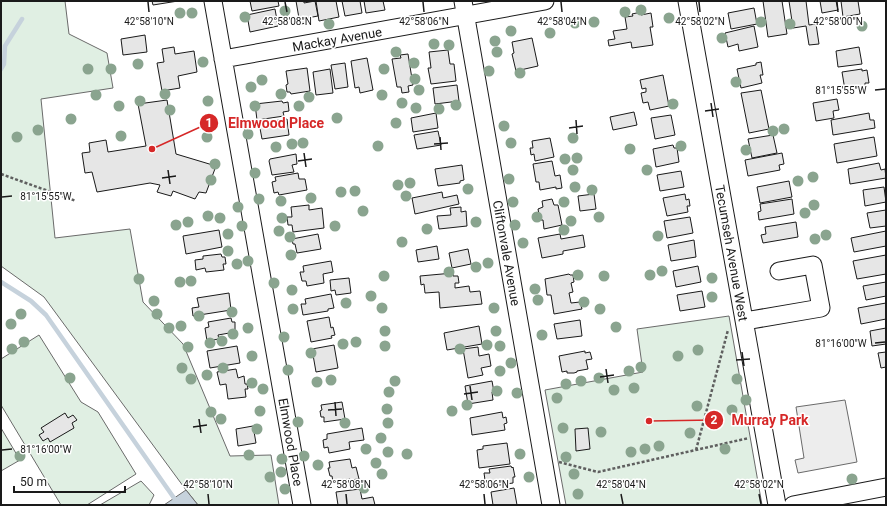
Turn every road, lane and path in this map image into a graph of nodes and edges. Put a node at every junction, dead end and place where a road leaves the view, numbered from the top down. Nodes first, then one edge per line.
1 (213, 1) edge
2 (545, 1) edge
3 (687, 1) edge
4 (464, 8) edge
5 (223, 59) junction
6 (1, 174) edge
7 (76, 201) dead end
8 (779, 271) dead end
9 (745, 321) junction
10 (728, 330) dead end
11 (765, 434) junction
12 (696, 450) junction
13 (543, 458) junction
14 (886, 486) edge
15 (302, 505) edge
16 (551, 505) edge
17 (777, 505) edge
18 (793, 505) edge

1 - 5 street, Elmwood Place
2 - 4 street, Mackay Avenue
3 - 9 street, Tecumseh Avenue West
4 - 5 street, Mackay Avenue
4 - 13 street, Cliftonvale Avenue
5 - 15 street, Elmwood Place
6 - 7 path
8 - 9 street
9 - 11 street, Tecumseh Avenue West
10 - 12 path
11 - 12 path
11 - 17 street, Tecumseh Avenue West
12 - 13 path
13 - 16 street, Cliftonvale Avenue
14 - 18 street

